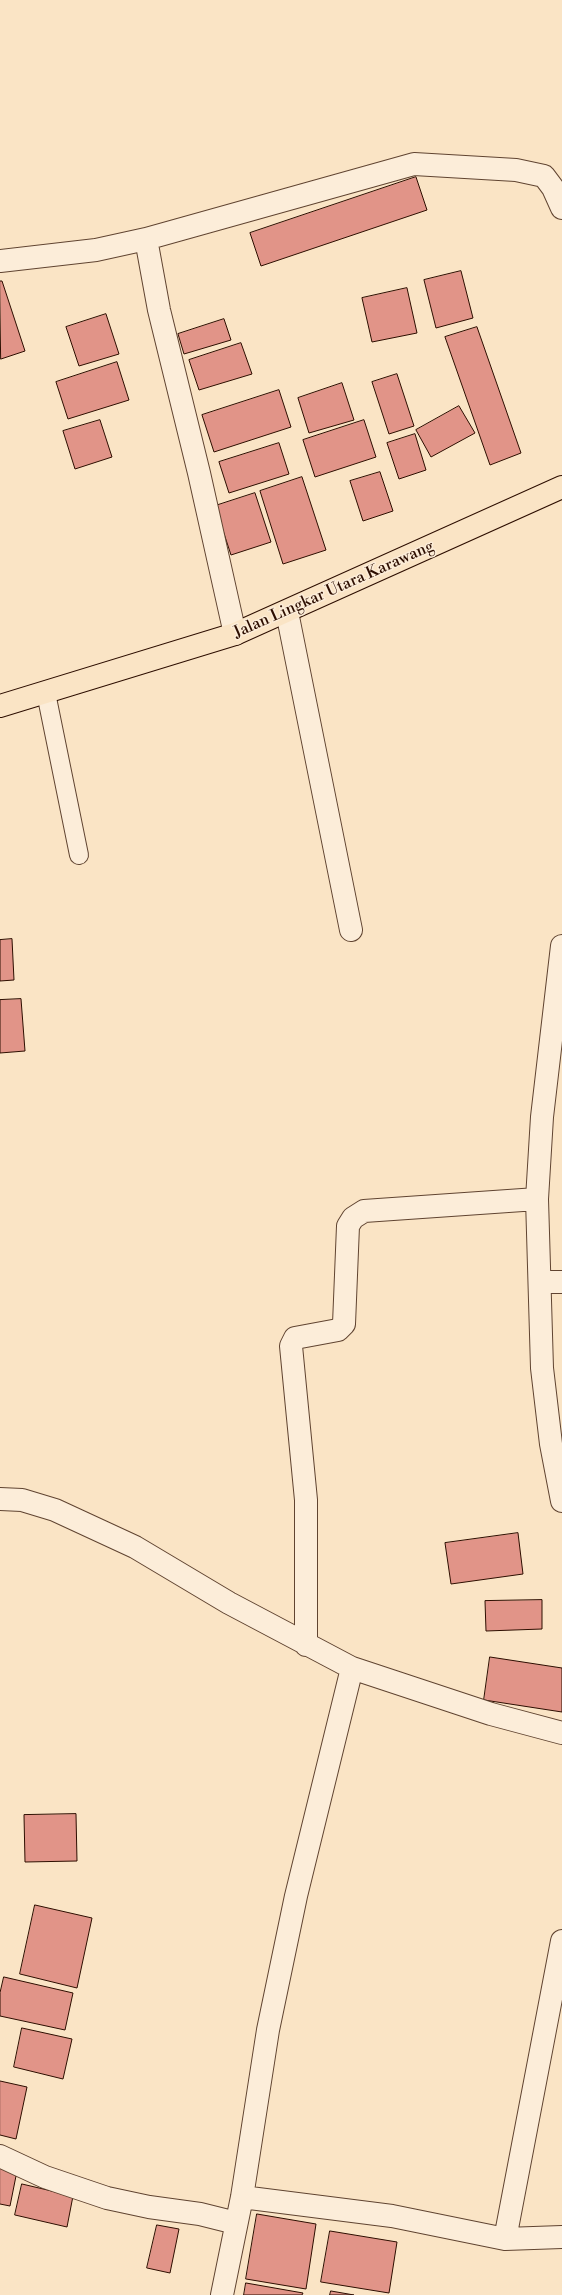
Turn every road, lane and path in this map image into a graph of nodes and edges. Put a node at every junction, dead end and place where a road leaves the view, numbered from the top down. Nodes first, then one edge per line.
1 (562, 208) edge
2 (146, 239) junction
3 (0, 261) edge
4 (562, 488) edge
5 (287, 612) junction
6 (234, 634) junction
7 (46, 693) junction
8 (0, 706) edge
9 (79, 855) dead end
10 (351, 930) dead end
11 (562, 946) edge
12 (537, 1199) junction
13 (551, 1282) edge
14 (0, 1499) edge
15 (562, 1501) edge
16 (306, 1645) junction
17 (352, 1668) junction
18 (562, 1733) edge
19 (562, 1941) edge
20 (0, 2156) edge
21 (242, 2197) junction
22 (236, 2223) junction
23 (562, 2237) edge
24 (505, 2239) junction
25 (222, 2295) edge

1 - 2 street
2 - 3 street
2 - 6 street
4 - 5 main road, Jalan Lingkar Utara Karawang
5 - 6 main road, Jalan Lingkar Utara Karawang
5 - 10 street
6 - 7 main road, Jalan Lingkar Utara Karawang
7 - 8 main road, Jalan Lingkar Utara Karawang
7 - 9 lane
11 - 12 street
12 - 13 street
12 - 16 street
13 - 15 street
14 - 16 street
16 - 17 street
17 - 18 street
17 - 21 street
19 - 24 street
20 - 22 street
21 - 22 street
21 - 24 street
22 - 25 street
23 - 24 street

